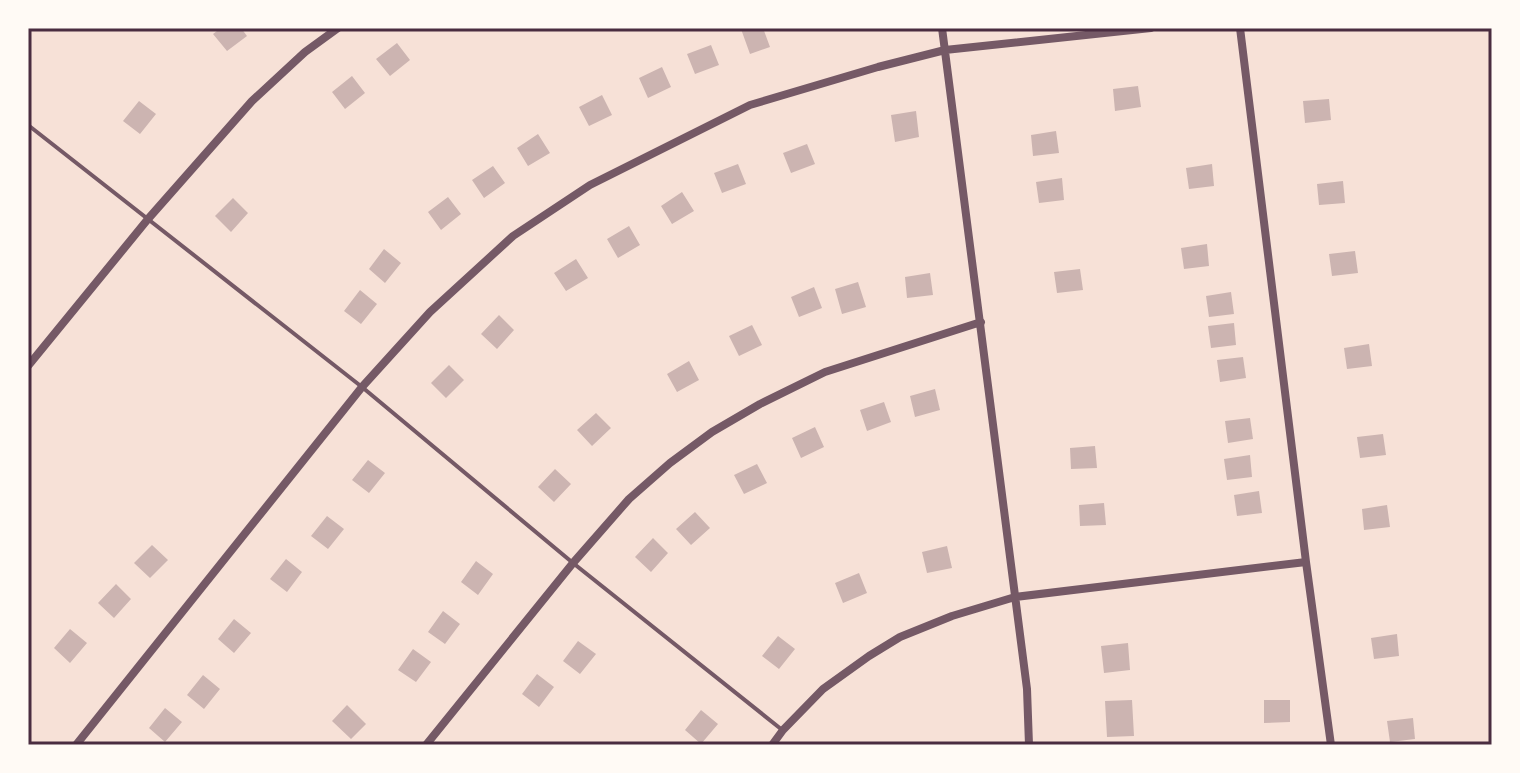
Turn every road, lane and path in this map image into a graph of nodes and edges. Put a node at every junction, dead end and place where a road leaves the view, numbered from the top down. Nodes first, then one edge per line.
1 (338, 28) edge
2 (942, 28) edge
3 (1151, 28) edge
4 (1240, 28) edge
5 (945, 50) junction
6 (28, 125) edge
7 (148, 219) junction
8 (981, 322) junction
9 (28, 366) edge
10 (362, 387) junction
11 (1306, 562) junction
12 (573, 563) junction
13 (1015, 597) junction
14 (783, 730) junction
15 (76, 745) edge
16 (426, 745) edge
17 (772, 745) edge
18 (1029, 745) edge
19 (1331, 745) edge

1 - 7 street
2 - 5 street
3 - 5 street
4 - 11 street
5 - 8 street
5 - 10 street
6 - 7 lane
7 - 9 street
7 - 10 lane
8 - 12 street
8 - 13 street
10 - 12 lane
10 - 15 street
11 - 13 street
11 - 19 street
12 - 14 lane
12 - 16 street
13 - 14 street
13 - 18 street
14 - 17 street

